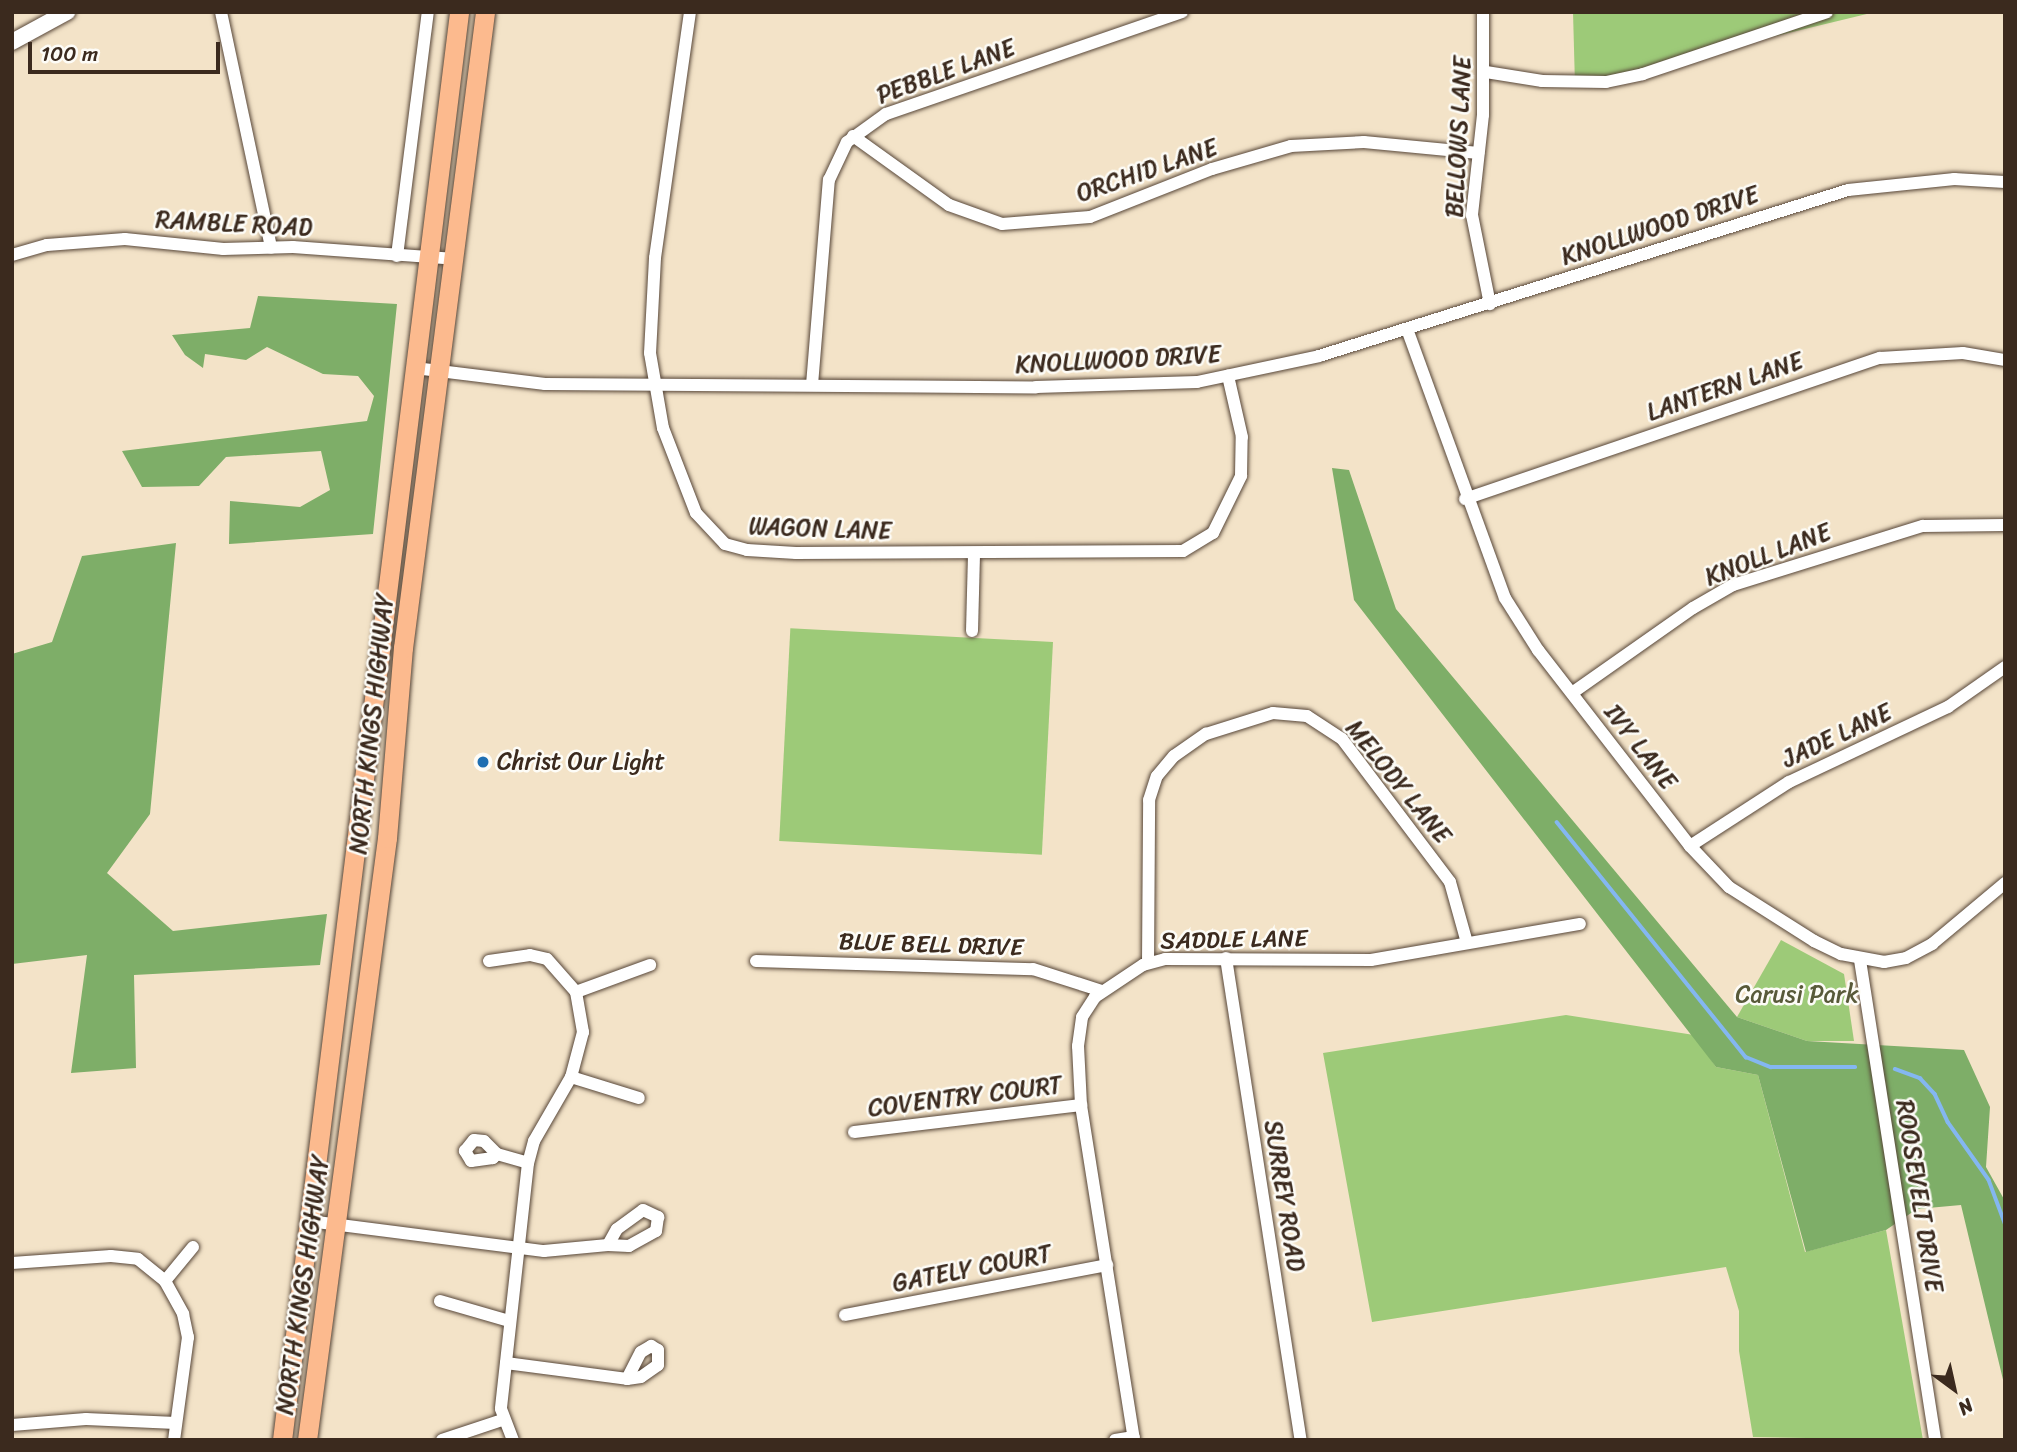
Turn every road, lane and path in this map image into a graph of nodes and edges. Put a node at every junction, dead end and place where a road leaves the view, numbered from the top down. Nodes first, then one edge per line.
1 (67, 12) edge
2 (221, 12) edge
3 (428, 12) edge
4 (459, 12) edge
5 (485, 12) edge
6 (690, 12) edge
7 (1182, 12) edge
8 (1483, 12) edge
9 (1826, 12) edge
10 (12, 42) edge
11 (1486, 72) junction
12 (853, 136) junction
13 (1478, 153) junction
14 (2005, 182) edge
15 (271, 248) junction
16 (12, 254) edge
17 (397, 256) junction
18 (455, 258) junction
19 (429, 259) junction
20 (1490, 304) junction
21 (1407, 329) junction
22 (2005, 360) edge
23 (415, 368) junction
24 (440, 372) junction
25 (1228, 376) junction
26 (657, 385) junction
27 (812, 385) junction
28 (1465, 499) junction
29 (2005, 525) edge
30 (974, 554) junction
31 (972, 631) dead end
32 (2005, 667) edge
33 (1572, 694) junction
34 (1690, 846) junction
35 (2005, 883) edge
36 (1580, 924) dead end
37 (1467, 943) junction
38 (1227, 958) junction
39 (1860, 960) junction
40 (489, 961) dead end
41 (756, 961) dead end
42 (1148, 963) junction
43 (650, 965) dead end
44 (1102, 991) junction
45 (576, 992) junction
46 (571, 1077) junction
47 (639, 1098) dead end
48 (1081, 1105) junction
49 (854, 1132) dead end
50 (497, 1154) dead end
51 (528, 1163) junction
52 (309, 1221) junction
53 (335, 1226) junction
54 (608, 1245) dead end
55 (193, 1247) dead end
56 (517, 1248) junction
57 (12, 1263) edge
58 (1107, 1265) junction
59 (165, 1281) junction
60 (440, 1301) dead end
61 (845, 1315) dead end
62 (509, 1321) junction
63 (506, 1363) junction
64 (627, 1379) dead end
65 (502, 1420) junction
66 (176, 1423) junction
67 (12, 1424) edge
68 (1134, 1438) edge
69 (174, 1440) edge
70 (282, 1440) edge
71 (307, 1440) edge
72 (442, 1440) edge
73 (513, 1440) edge
74 (1115, 1440) edge
75 (1301, 1440) edge
76 (1935, 1440) edge

1 - 10 street
2 - 15 street
3 - 17 street
4 - 19 main road, NORTH KINGS HIGHWAY
5 - 18 main road, NORTH KINGS HIGHWAY
6 - 26 street, WAGON LANE
7 - 12 street, PEBBLE LANE
8 - 11 street, BELLOWS LANE
9 - 11 street
11 - 13 street, BELLOWS LANE
12 - 13 street, ORCHID LANE
12 - 27 street, PEBBLE LANE
13 - 20 street, BELLOWS LANE
14 - 20 street, KNOLLWOOD DRIVE
15 - 16 street, RAMBLE ROAD
15 - 17 street, RAMBLE ROAD
17 - 19 street, RAMBLE ROAD
18 - 19 street, RAMBLE ROAD
18 - 24 main road, NORTH KINGS HIGHWAY
19 - 23 main road, NORTH KINGS HIGHWAY
20 - 21 street, KNOLLWOOD DRIVE
21 - 25 street, KNOLLWOOD DRIVE
21 - 28 street, IVY LANE
22 - 28 street, LANTERN LANE
23 - 24 street, KNOLLWOOD DRIVE
23 - 52 main road, NORTH KINGS HIGHWAY
24 - 26 street, KNOLLWOOD DRIVE
24 - 53 main road, NORTH KINGS HIGHWAY
25 - 27 street, KNOLLWOOD DRIVE
25 - 30 street, WAGON LANE
26 - 27 street, KNOLLWOOD DRIVE
26 - 30 street, WAGON LANE
28 - 33 street, IVY LANE
29 - 33 street, KNOLL LANE
30 - 31 street
32 - 34 street, JADE LANE
33 - 34 street, IVY LANE
34 - 39 street, IVY LANE
35 - 39 street, IVY LANE
36 - 37 street, SADDLE LANE
37 - 38 street, SADDLE LANE
37 - 42 street, MELODY LANE
38 - 42 street, SADDLE LANE
38 - 75 street, SURREY ROAD
39 - 76 street, ROOSEVELT DRIVE
40 - 45 street
41 - 44 street, BLUE BELL DRIVE
42 - 44 street, SADDLE LANE
43 - 45 street
44 - 48 street, SADDLE LANE
45 - 46 street
46 - 47 street
46 - 51 street
48 - 49 street, COVENTRY COURT
48 - 58 street, SADDLE LANE
50 - 51 street
51 - 56 street
52 - 53 street
52 - 70 main road, NORTH KINGS HIGHWAY
53 - 56 street
53 - 71 main road, NORTH KINGS HIGHWAY
54 - 56 street
55 - 59 street
56 - 62 street
57 - 59 street
58 - 61 street, GATELY COURT
58 - 68 street, SADDLE LANE
59 - 66 street
60 - 62 street
62 - 63 street
63 - 64 street
63 - 65 street
65 - 72 street
65 - 73 street
66 - 67 street
66 - 69 street
68 - 74 street

